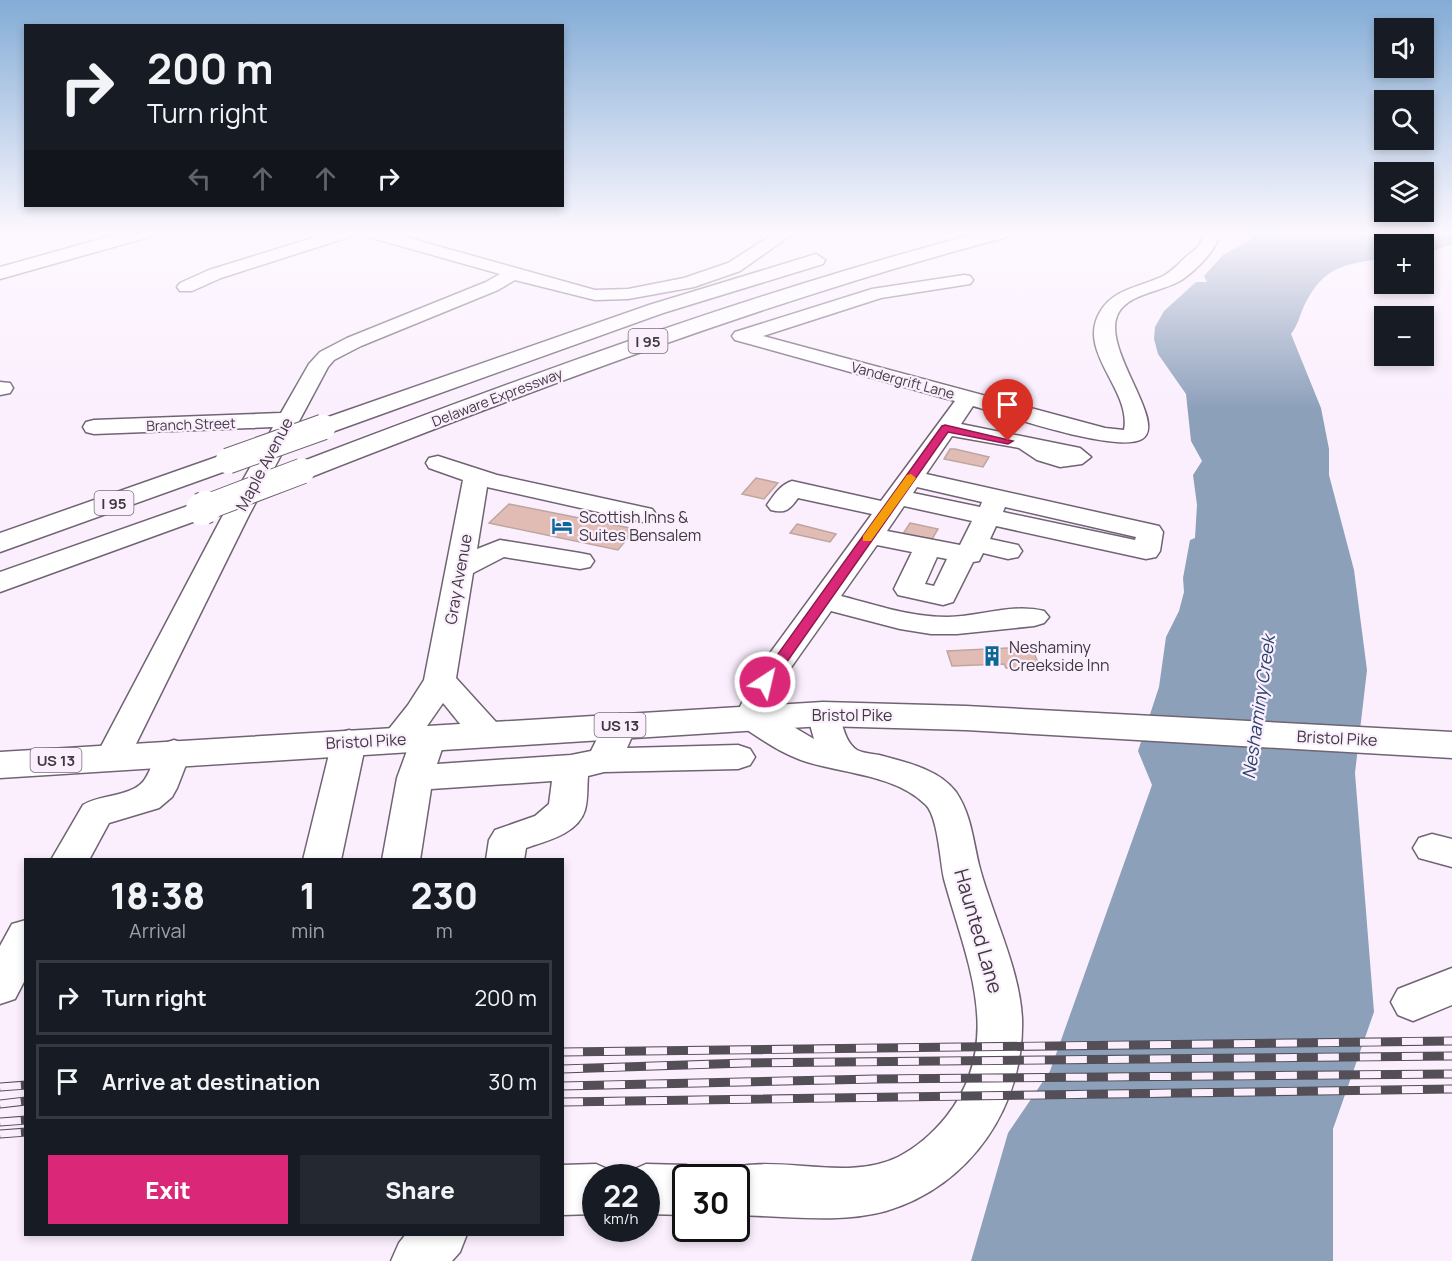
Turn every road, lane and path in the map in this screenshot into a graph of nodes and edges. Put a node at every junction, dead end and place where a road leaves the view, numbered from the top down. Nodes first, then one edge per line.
1 (478, 292) edge
2 (583, 292) edge
3 (640, 292) edge
4 (713, 292) edge
5 (790, 292) edge
6 (884, 292) edge
7 (1136, 292) edge
8 (968, 398) junction
9 (288, 420) junction
10 (94, 427) dead end
11 (945, 428) junction
12 (1110, 436) junction
13 (438, 463) dead end
14 (476, 477) junction
15 (904, 487) junction
16 (1079, 497) dead end
17 (780, 505) dead end
18 (992, 507) junction
19 (643, 514) dead end
20 (870, 535) junction
21 (0, 543) edge
22 (927, 549) junction
23 (969, 549) junction
24 (1008, 551) dead end
25 (580, 561) dead end
26 (459, 569) junction
27 (0, 584) edge
28 (823, 600) junction
29 (1034, 618) dead end
30 (440, 680) junction
31 (823, 714) junction
32 (752, 717) junction
33 (620, 725) junction
34 (489, 734) junction
35 (414, 738) junction
36 (349, 742) junction
37 (1452, 745) edge
38 (174, 752) junction
39 (113, 756) junction
40 (738, 757) dead end
41 (847, 760) junction
42 (588, 764) junction
43 (0, 765) edge
44 (416, 778) junction
45 (71, 858) edge
46 (322, 858) edge
47 (401, 858) edge
48 (505, 858) edge
49 (24, 940) edge
50 (0, 986) edge
51 (1452, 986) edge
52 (1413, 1002) dead end
53 (582, 1189) edge
54 (564, 1190) edge
55 (750, 1190) edge
56 (440, 1236) edge
57 (417, 1261) edge

1 - 9 street, Maple Avenue
2 - 3 street
4 - 21 main road, Delaware Expressway / I 95, bridge
5 - 27 main road, Delaware Expressway / I 95, bridge
6 - 8 street, Vandergrift Lane
7 - 12 street
8 - 11 street
8 - 12 street, Vandergrift Lane
9 - 10 street, Branch Street
9 - 39 street, Maple Avenue
11 - 12 street
11 - 15 street
13 - 14 street
14 - 19 street
14 - 26 street, Gray Avenue
15 - 16 street
15 - 17 street
15 - 18 street
15 - 20 street
18 - 18 street
18 - 23 street
20 - 22 street
20 - 28 street
22 - 23 street
22 - 23 street
23 - 24 street
25 - 26 street
26 - 30 street, Gray Avenue
28 - 29 street
28 - 32 street
30 - 34 street
30 - 35 street, Gray Avenue
31 - 32 main road, Bristol Pike / US 13
31 - 37 main road, Bristol Pike / US 13
31 - 41 street
32 - 33 main road, Bristol Pike / US 13
32 - 41 street, Haunted Lane
33 - 34 main road, Bristol Pike / US 13
33 - 42 street
34 - 35 main road, Bristol Pike / US 13
35 - 36 main road, Bristol Pike / US 13
35 - 44 street
36 - 38 main road, Bristol Pike / US 13
36 - 46 street
38 - 39 main road, Bristol Pike / US 13
38 - 45 street
39 - 43 main road, Bristol Pike / US 13
40 - 42 street
41 - 55 street, Haunted Lane
42 - 44 street
42 - 48 street
44 - 47 street
49 - 50 street
51 - 52 street
53 - 54 street
56 - 57 street

